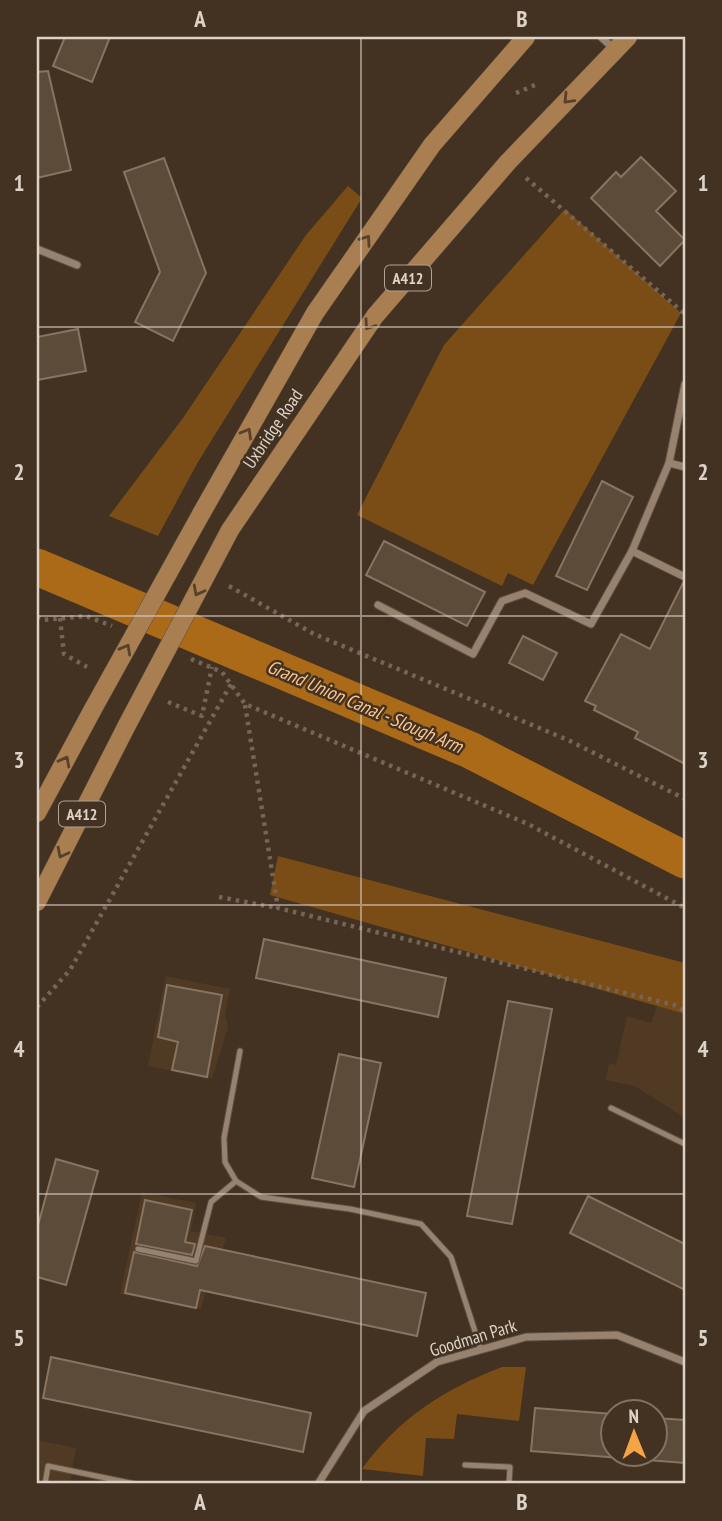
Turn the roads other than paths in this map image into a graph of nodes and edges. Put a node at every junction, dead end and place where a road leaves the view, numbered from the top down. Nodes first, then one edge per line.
1 (526, 37) edge
2 (601, 37) edge
3 (621, 43) edge
4 (37, 249) edge
5 (77, 265) dead end
6 (685, 384) edge
7 (669, 463) junction
8 (685, 467) edge
9 (632, 551) junction
10 (685, 577) edge
11 (378, 605) dead end
12 (37, 813) edge
13 (37, 902) edge
14 (240, 1051) dead end
15 (611, 1108) dead end
16 (685, 1144) edge
17 (236, 1181) junction
18 (138, 1249) dead end
19 (481, 1350) junction
20 (685, 1362) edge
21 (465, 1465) dead end
22 (45, 1484) edge
23 (135, 1484) edge
24 (318, 1484) edge
25 (509, 1484) edge

12 -> 1 main road, Uxbridge Road / A412, bridge
2 - 3 street
3 -> 13 main road, Uxbridge Road / A412, bridge
4 - 5 street
6 - 7 street
7 - 8 street
7 - 9 street
9 - 10 street
9 - 11 street
14 - 17 lane
15 - 16 lane
17 - 18 lane
17 - 19 lane
19 - 20 street, Goodman Park
19 - 24 street, Goodman Park
21 - 25 lane
22 - 23 lane

